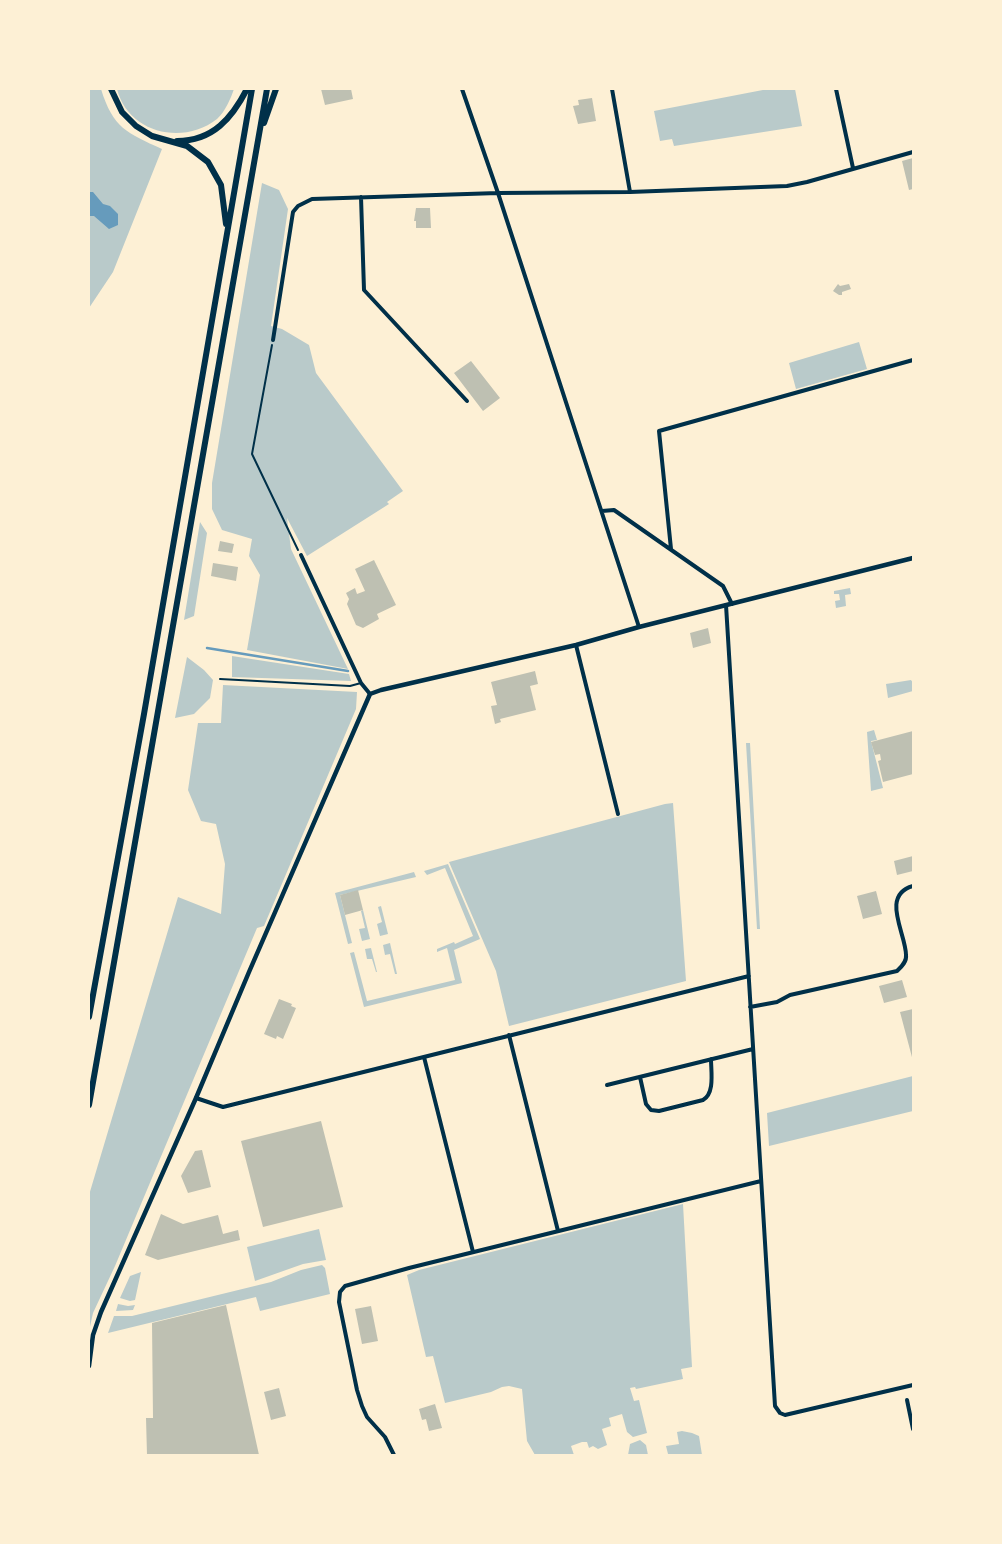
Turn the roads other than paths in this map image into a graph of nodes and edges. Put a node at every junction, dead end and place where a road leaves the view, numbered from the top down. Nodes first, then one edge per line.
1 (111, 89) edge
2 (247, 89) edge
3 (252, 89) edge
4 (267, 89) edge
5 (276, 89) edge
6 (462, 89) edge
7 (612, 89) edge
8 (836, 89) edge
9 (258, 140) junction
10 (171, 141) junction
11 (913, 152) edge
12 (853, 168) junction
13 (630, 192) junction
14 (498, 193) junction
15 (361, 197) junction
16 (227, 233) junction
17 (273, 340) road end
18 (913, 360) edge
19 (467, 402) dead end
20 (602, 510) junction
21 (671, 549) junction
22 (301, 555) road end
23 (913, 558) edge
24 (732, 604) junction
25 (726, 605) junction
26 (639, 627) junction
27 (576, 645) junction
28 (220, 679) dead end
29 (361, 683) junction
30 (370, 694) junction
31 (618, 814) dead end
32 (913, 886) edge
33 (749, 976) junction
34 (750, 1007) junction
35 (89, 1017) edge
36 (509, 1036) junction
37 (753, 1049) junction
38 (424, 1057) junction
39 (711, 1060) junction
40 (640, 1077) junction
41 (607, 1085) dead end
42 (196, 1098) junction
43 (89, 1105) edge
44 (761, 1181) junction
45 (558, 1231) junction
46 (473, 1252) junction
47 (89, 1366) edge
48 (913, 1385) edge
49 (907, 1400) dead end
50 (913, 1427) edge
51 (394, 1455) edge

1 - 10 highway
2 - 10 highway
3 - 16 highway
4 - 9 highway
5 - 9 highway
6 - 14 street
7 - 13 street
8 - 12 street
9 - 43 highway
10 - 16 highway
11 - 12 street
12 - 13 street
13 - 14 street
14 - 15 street
14 - 20 street
15 - 17 street
15 - 19 street
16 - 35 highway
18 - 21 street
20 - 21 street
20 - 26 street
21 - 24 street
22 - 29 street
23 - 24 street
24 - 25 street
25 - 26 street
25 - 33 street
26 - 27 street
27 - 30 street
27 - 31 street
28 - 29 lane
29 - 30 street
30 - 42 street
32 - 34 street
33 - 34 street
33 - 36 street
34 - 37 street
36 - 38 street
36 - 45 street
37 - 39 street
37 - 44 street
38 - 42 street
38 - 46 street
39 - 40 street
39 - 40 street
40 - 41 street
42 - 47 street
44 - 45 street
44 - 48 street
45 - 46 street
46 - 51 street
49 - 50 street

